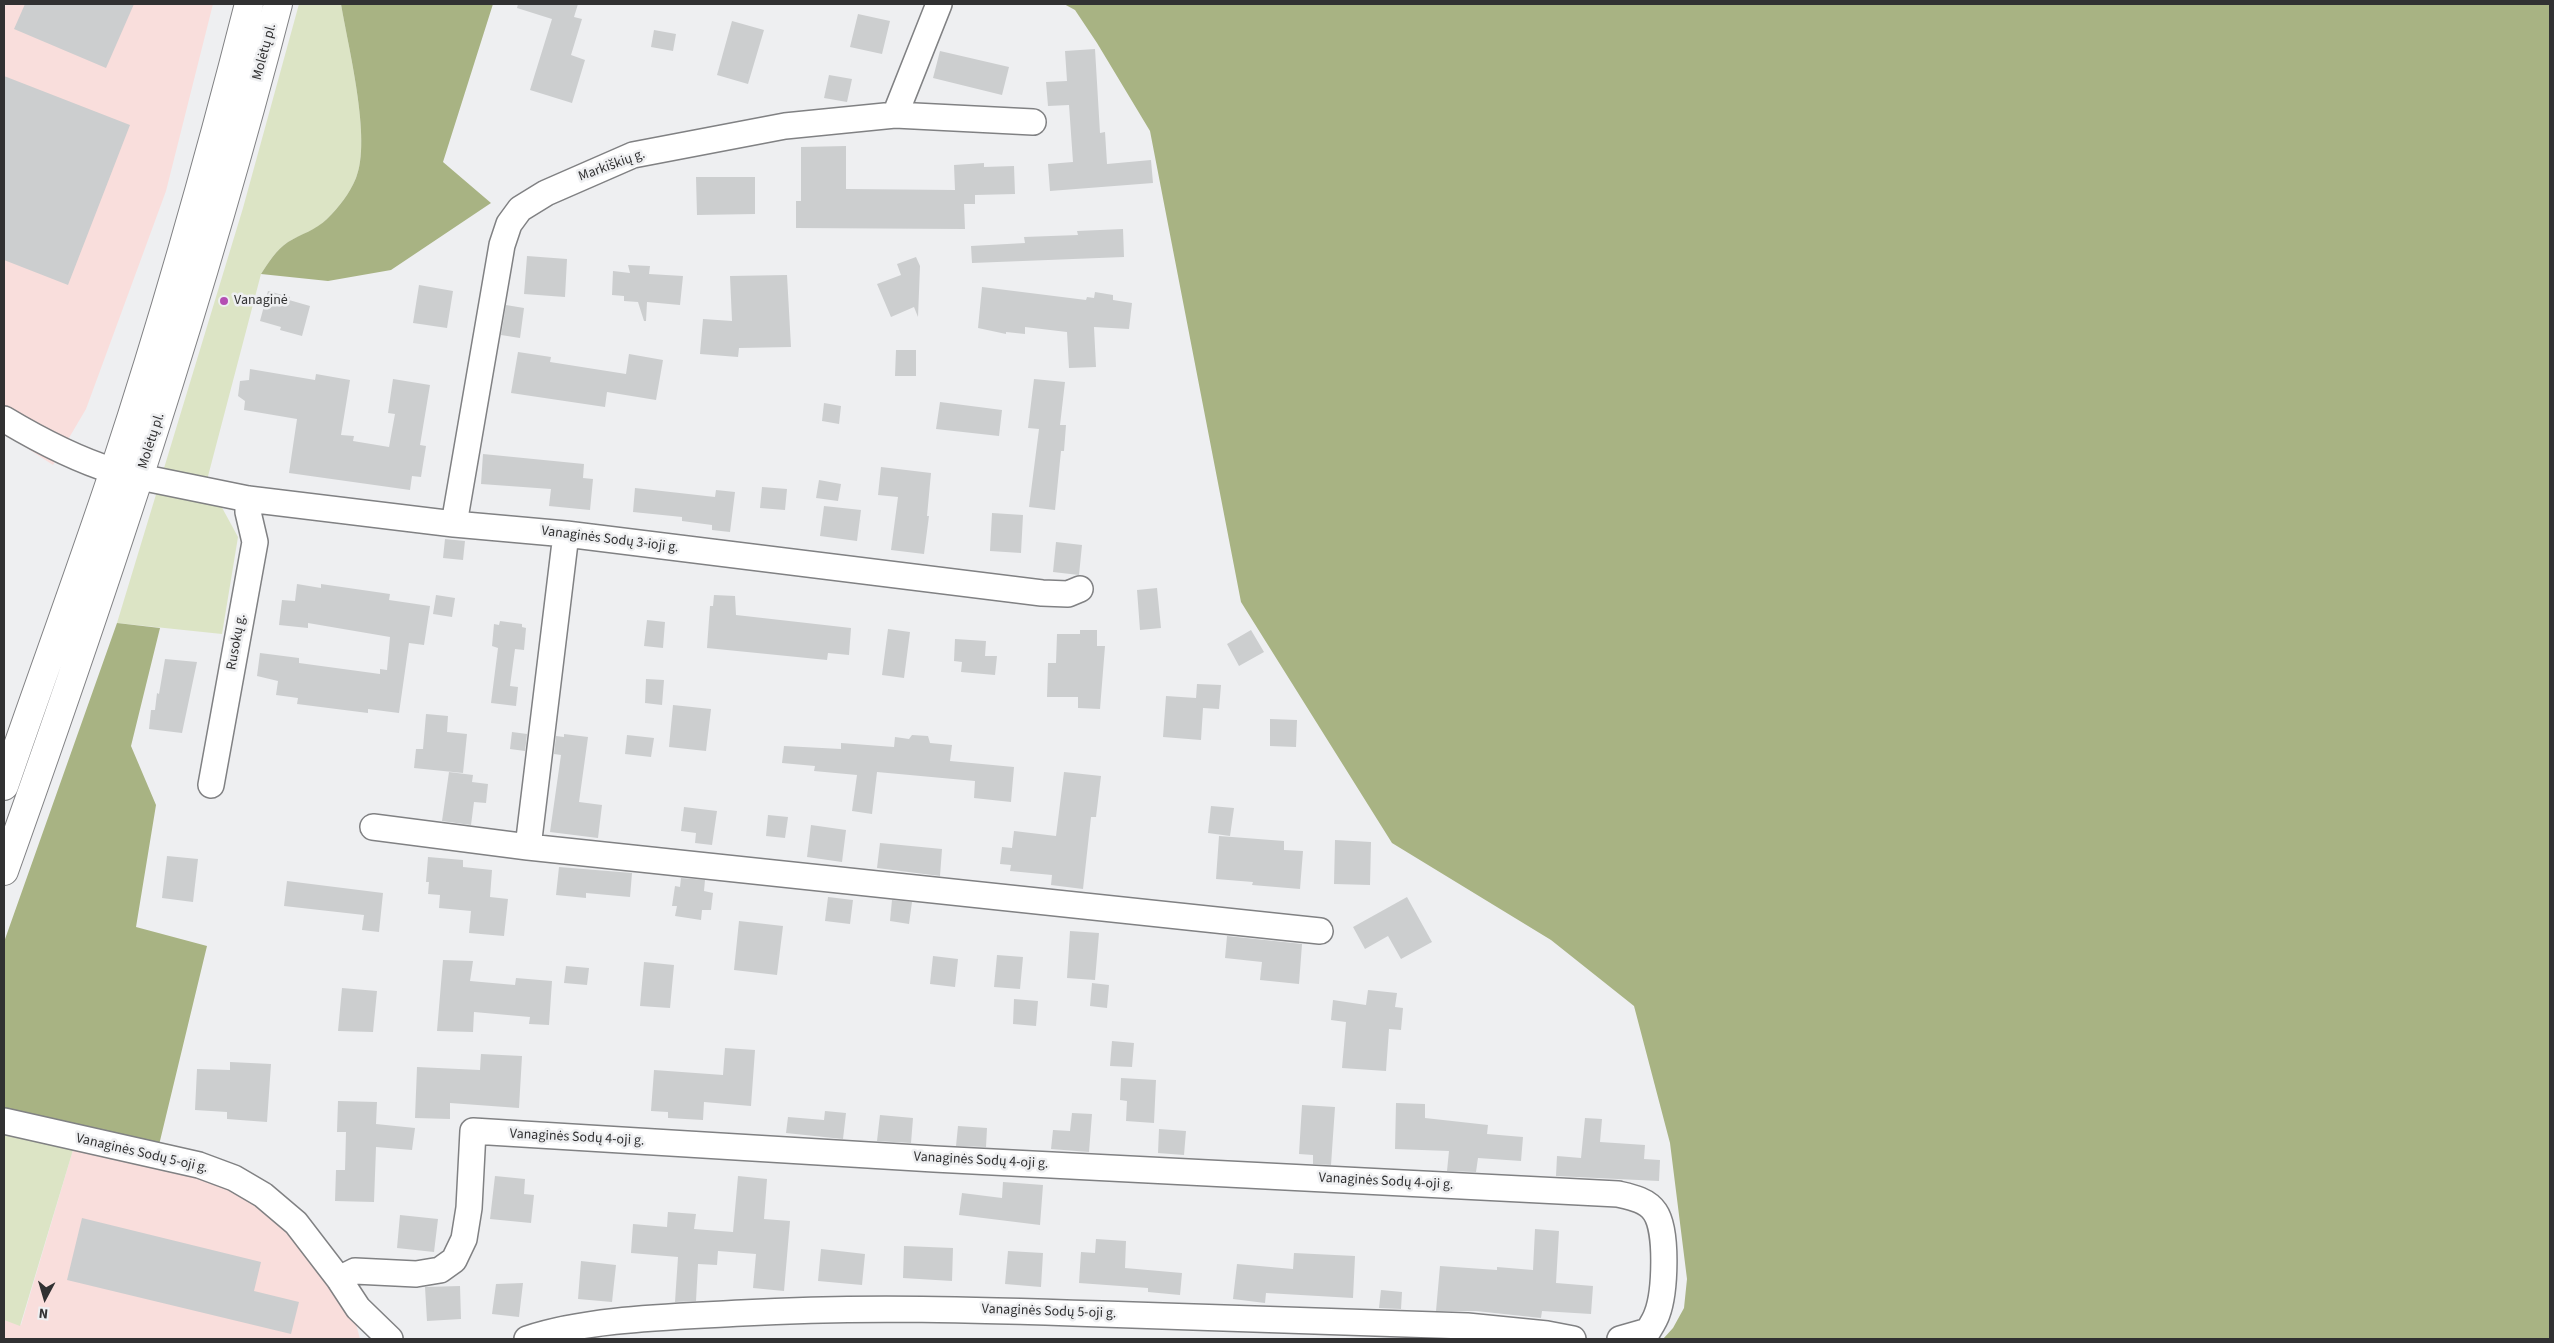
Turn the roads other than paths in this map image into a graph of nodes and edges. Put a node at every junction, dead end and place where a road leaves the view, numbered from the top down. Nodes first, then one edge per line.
1 (249, 4) edge
2 (278, 4) edge
3 (938, 4) edge
4 (895, 115) junction
5 (1032, 122) dead end
6 (4, 419) edge
7 (114, 471) junction
8 (140, 477) junction
9 (248, 499) junction
10 (454, 524) junction
11 (566, 534) junction
12 (1080, 589) dead end
13 (211, 785) dead end
14 (4, 786) edge
15 (373, 827) dead end
16 (528, 847) junction
17 (4, 871) edge
18 (1320, 931) dead end
19 (4, 1121) edge
20 (339, 1279) junction
21 (390, 1339) edge
22 (527, 1339) edge
23 (1573, 1339) edge
24 (1620, 1339) edge

1 - 7 highway, Molėtų pl.
2 - 8 highway, Molėtų pl.
3 - 4 street
4 - 5 street, Markiškių g.
4 - 10 street, Markiškių g.
6 - 7 street
7 - 14 highway, Molėtų pl.
8 - 9 street, Vanaginės Sodų 3-ioji g.
8 - 17 highway, Molėtų pl.
9 - 10 street, Vanaginės Sodų 3-ioji g.
9 - 13 street, Rusokų g.
10 - 11 street, Vanaginės Sodų 3-ioji g.
11 - 12 street, Vanaginės Sodų 3-ioji g.
11 - 16 street
15 - 16 street
16 - 18 street
19 - 20 street, Vanaginės Sodų 5-oji g.
20 - 21 street, Vanaginės Sodų 5-oji g.
20 - 24 street, Vanaginės Sodų 4-oji g.
22 - 23 street, Vanaginės Sodų 5-oji g.

